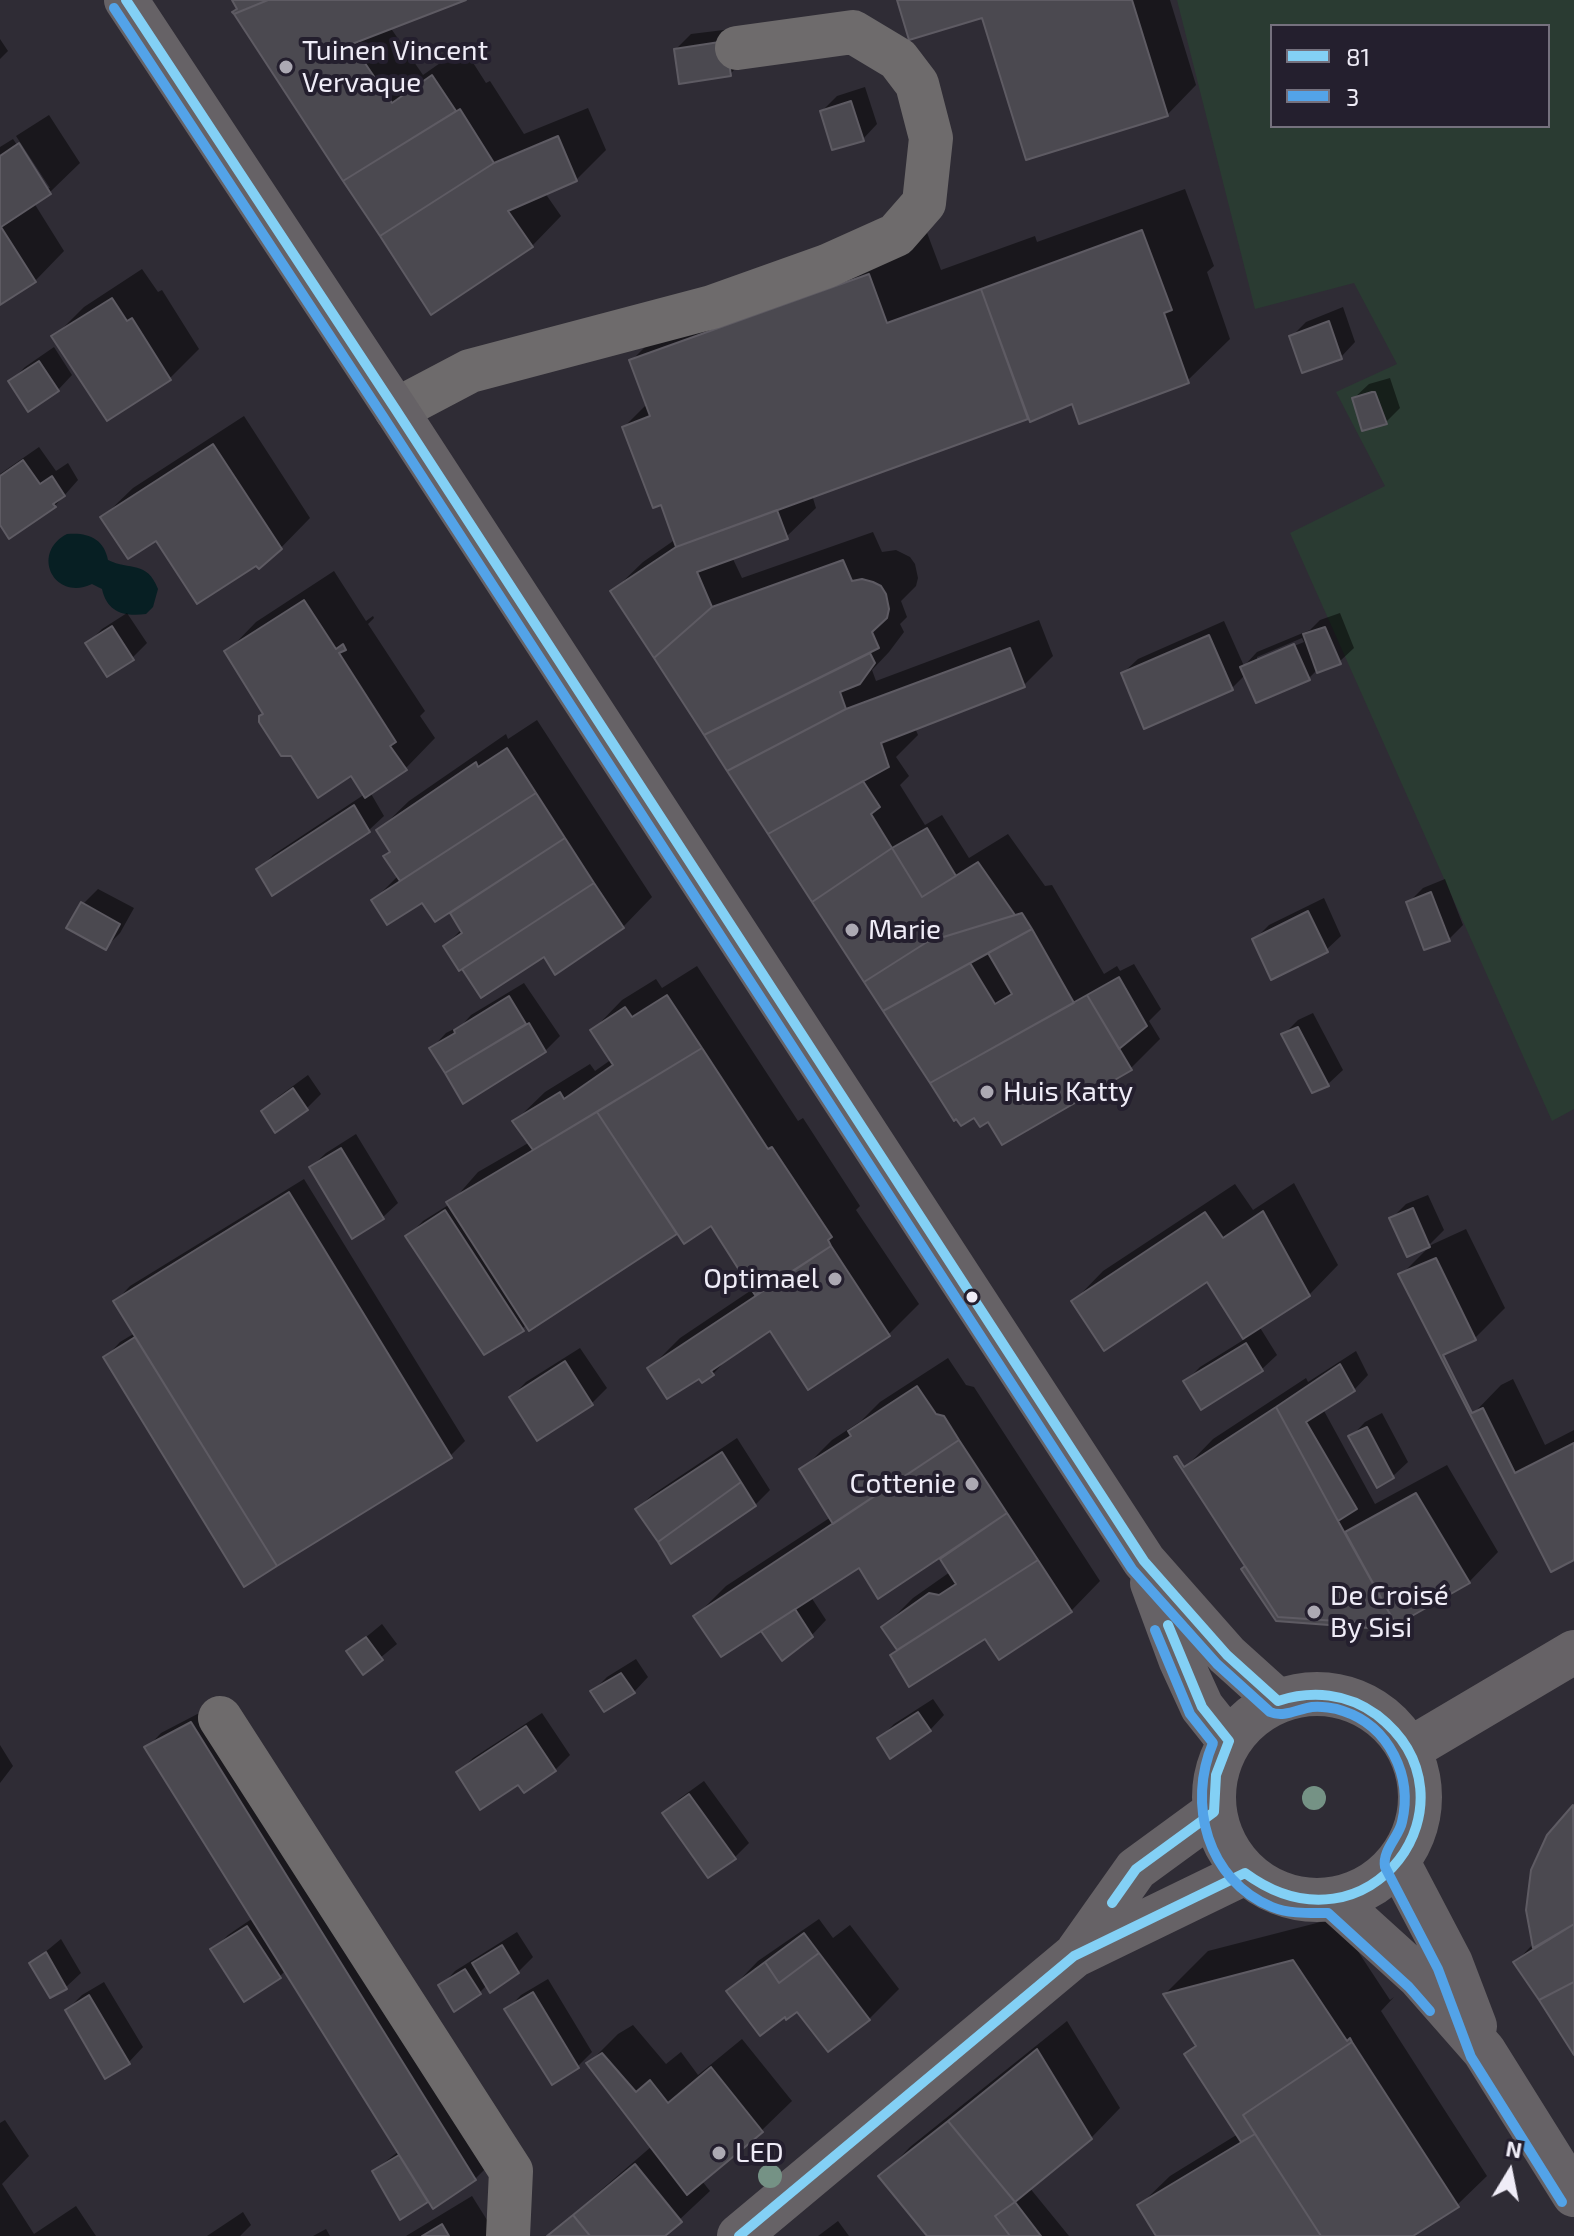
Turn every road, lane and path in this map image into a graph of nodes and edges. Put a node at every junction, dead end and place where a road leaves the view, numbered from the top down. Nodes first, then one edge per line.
1 (126, 0) edge
2 (737, 48) dead end
3 (396, 410) junction
4 (1144, 1561) junction
5 (1574, 1652) edge
6 (1278, 1701) junction
7 (220, 1718) dead end
8 (1229, 1741) junction
9 (1410, 1749) junction
10 (1214, 1812) junction
11 (1398, 1862) junction
12 (1245, 1873) junction
13 (1333, 1899) junction
14 (1074, 1956) junction
15 (1484, 2051) junction
16 (1574, 2195) edge
17 (508, 2236) edge
18 (739, 2236) edge

1 - 3 main road
2 - 3 lane
3 - 4 main road
4 - 6 main road
4 - 8 main road
5 - 9 main road
6 - 8 main road
6 - 9 main road
7 - 17 lane
8 - 10 main road
9 - 11 main road
10 - 12 main road
10 - 14 main road
11 - 13 main road
11 - 15 main road
12 - 13 main road
12 - 14 main road
13 - 15 main road
14 - 18 main road
15 - 16 main road

